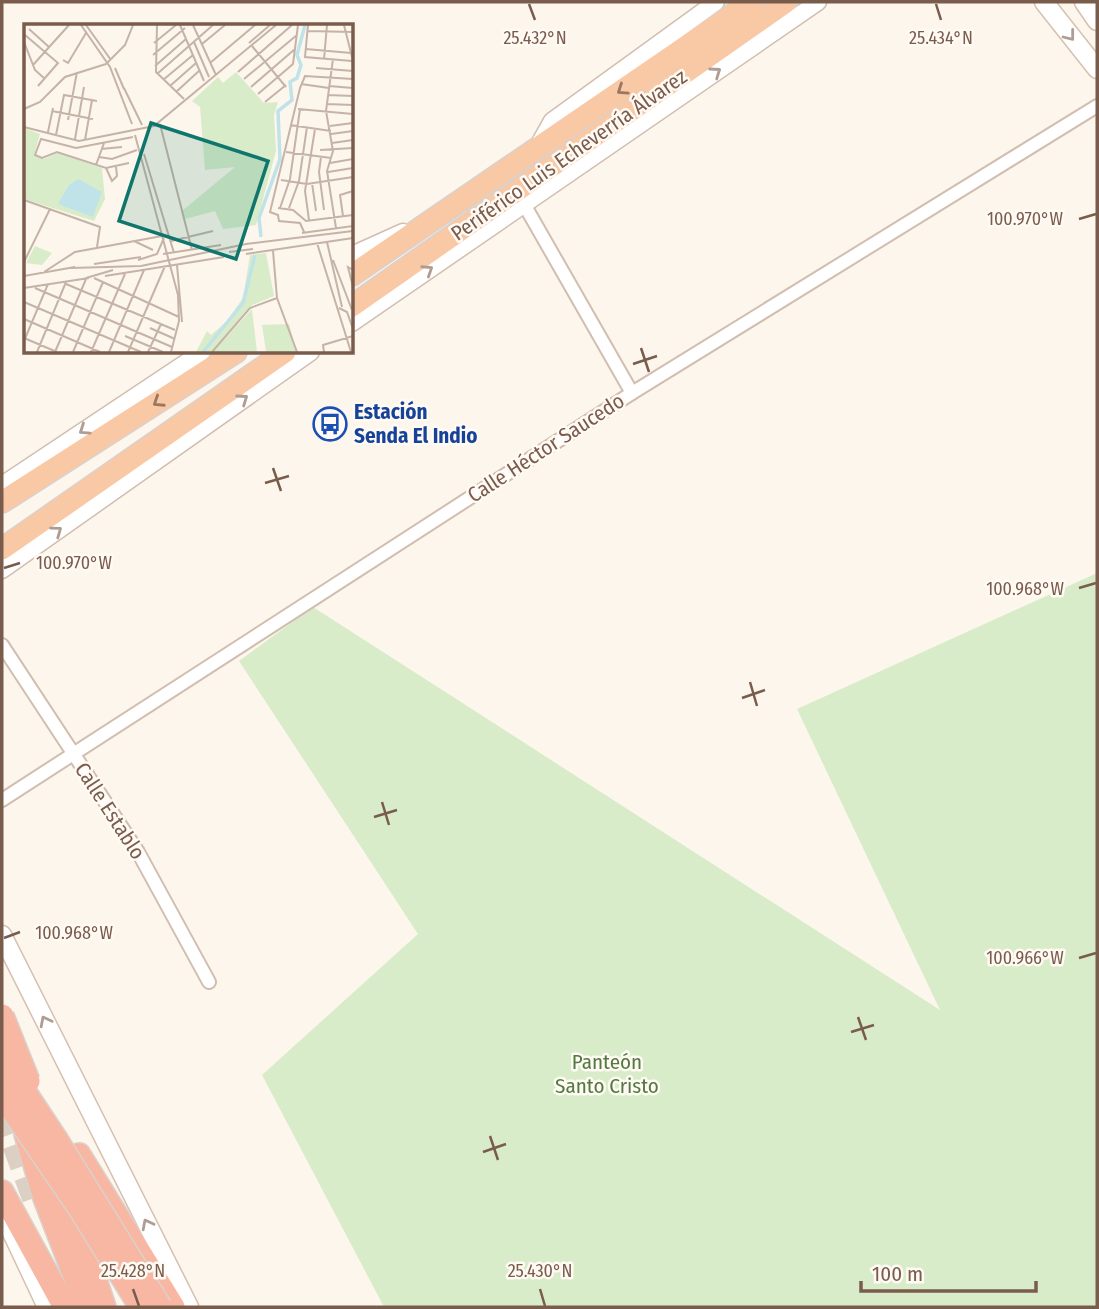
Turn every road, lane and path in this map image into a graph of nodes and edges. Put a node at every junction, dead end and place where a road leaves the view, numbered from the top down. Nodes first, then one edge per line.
1 (716, 2) edge
2 (751, 2) edge
3 (786, 2) edge
4 (818, 2) edge
5 (1044, 2) edge
6 (1084, 2) edge
7 (1097, 21) edge
8 (1097, 69) edge
9 (1097, 106) edge
10 (538, 146) junction
11 (521, 199) junction
12 (437, 217) junction
13 (354, 254) edge
14 (354, 274) edge
15 (354, 305) edge
16 (354, 322) edge
17 (199, 354) edge
18 (233, 354) edge
19 (282, 354) edge
20 (308, 354) edge
21 (632, 393) junction
22 (146, 447) junction
23 (2, 485) edge
24 (2, 502) edge
25 (2, 532) edge
26 (2, 549) edge
27 (2, 570) edge
28 (2, 645) edge
29 (74, 755) junction
30 (2, 800) edge
31 (2, 935) edge
32 (209, 982) dead end
33 (2, 1016) edge
34 (2, 1056) edge
35 (7, 1091) edge
36 (79, 1155) dead end
37 (2, 1192) edge
38 (37, 1208) tunnel mouth
39 (2, 1211) edge
40 (47, 1307) edge
41 (65, 1307) edge
42 (77, 1307) edge
43 (87, 1307) edge
44 (104, 1307) edge
45 (141, 1307) edge
46 (160, 1307) edge
47 (173, 1307) edge
48 (189, 1307) edge

1 - 10 street
2 -> 10 highway, Periférico Luis Echeverría Álvarez
3 - 11 highway, Periférico Luis Echeverría Álvarez
11 -> 4 street
5 -> 8 main road
6 - 7 main road
9 - 21 street, Calle Héctor Saucedo
10 - 12 highway, Periférico Luis Echeverría Álvarez
11 - 15 highway, Periférico Luis Echeverría Álvarez
16 -> 11 street
11 - 21 street
12 - 13 street
12 - 14 highway, Periférico Luis Echeverría Álvarez
17 -> 23 street
18 -> 24 highway
19 - 22 highway
27 -> 20 street
21 - 29 street, Calle Héctor Saucedo
22 - 25 highway
22 - 26 highway
28 - 29 street, Calle Establo
29 - 30 street, Calle Héctor Saucedo
29 - 32 street, Calle Establo
48 -> 31 main road
33 - 44 highway, bridge
34 - 35 highway, bridge
34 - 46 highway, bridge
35 - 43 highway
35 - 45 highway, bridge
36 - 47 highway
37 - 41 highway
38 - 42 highway
39 - 40 main road

